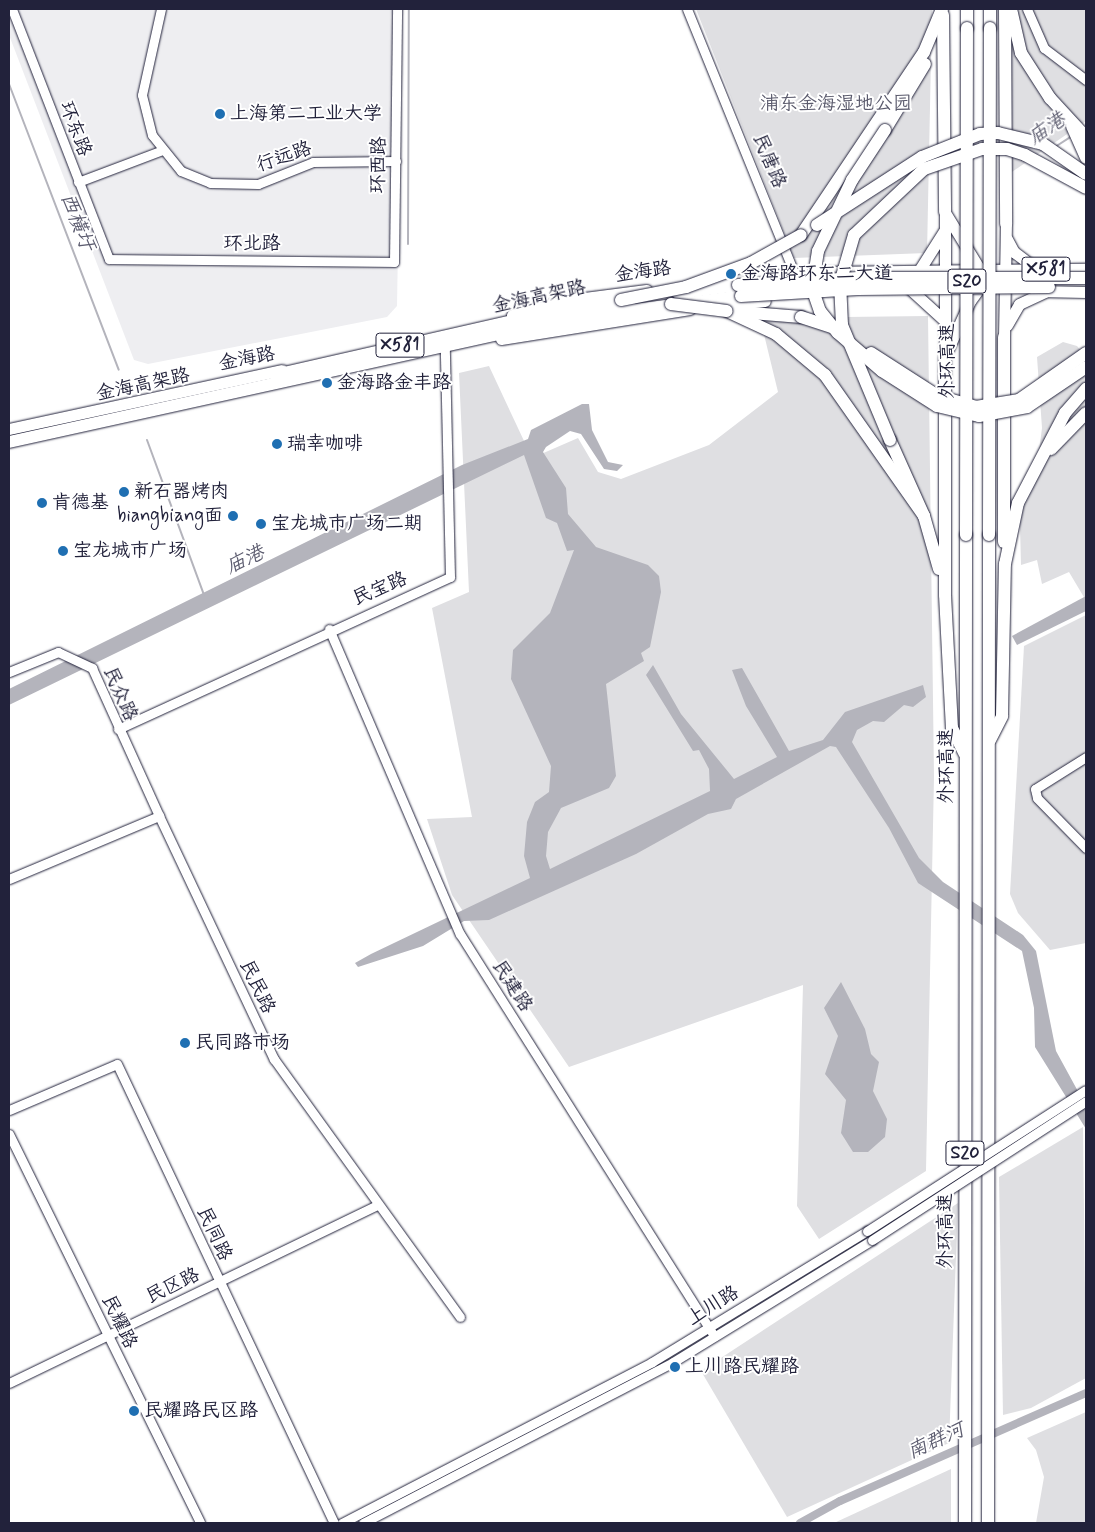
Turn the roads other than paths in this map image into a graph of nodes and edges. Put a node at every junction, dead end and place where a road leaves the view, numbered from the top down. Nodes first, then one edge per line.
1 (12, 9) edge
2 (161, 9) edge
3 (397, 9) edge
4 (688, 9) edge
5 (942, 9) edge
6 (967, 9) edge
7 (990, 9) edge
8 (1005, 9) edge
9 (1011, 9) edge
10 (1027, 9) edge
11 (1086, 80) edge
12 (1070, 119) junction
13 (879, 127) junction
14 (1086, 137) edge
15 (160, 151) junction
16 (1086, 158) edge
17 (396, 161) junction
18 (1086, 174) edge
19 (78, 182) junction
20 (1086, 188) edge
21 (945, 212) junction
22 (945, 230) junction
23 (1006, 230) junction
24 (801, 235) junction
25 (109, 260) joint
26 (394, 262) joint
27 (980, 268) junction
28 (1003, 268) junction
29 (920, 269) junction
30 (951, 269) junction
31 (1037, 269) junction
32 (1086, 269) edge
33 (794, 272) junction
34 (1086, 278) edge
35 (969, 280) junction
36 (985, 280) junction
37 (1086, 286) edge
38 (911, 290) junction
39 (950, 291) junction
40 (1051, 291) junction
41 (978, 292) junction
42 (1003, 292) junction
43 (1086, 292) edge
44 (621, 300) junction
45 (671, 304) junction
46 (727, 311) junction
47 (945, 321) junction
48 (1005, 331) junction
49 (445, 349) junction
50 (1086, 353) edge
51 (945, 358) junction
52 (1086, 367) edge
53 (1086, 389) edge
54 (1086, 413) edge
55 (9, 429) edge
56 (9, 433) edge
57 (9, 442) edge
58 (9, 446) edge
59 (1041, 460) junction
60 (924, 516) junction
61 (1006, 550) junction
62 (945, 595) junction
63 (329, 629) junction
64 (9, 672) edge
65 (118, 729) junction
66 (989, 743) junction
67 (1086, 757) edge
68 (966, 758) junction
69 (159, 816) junction
70 (1086, 848) edge
71 (9, 879) edge
72 (1086, 1090) edge
73 (1086, 1101) edge
74 (9, 1110) edge
75 (9, 1134) edge
76 (377, 1205) junction
77 (870, 1236) junction
78 (219, 1282) junction
79 (460, 1317) dead end
80 (707, 1328) junction
81 (108, 1336) junction
82 (714, 1336) junction
83 (9, 1383) edge
84 (200, 1523) edge
85 (334, 1523) edge
86 (342, 1523) edge
87 (362, 1523) edge
88 (965, 1523) edge
89 (988, 1523) edge

1 - 19 street, 环东路
2 - 15 street, 行远路
3 - 17 street, 环西路
4 - 33 street, 民唐路
5 - 13 highway
5 - 21 highway
6 - 68 highway, 外环高速 / S20, bridge
7 - 66 highway, S20, bridge
8 - 23 highway
9 - 12 highway
10 - 11 street
12 - 14 highway
12 - 16 highway
13 - 24 highway
13 - 52 highway, bridge
15 - 17 street, 行远路
15 - 19 street
17 - 26 street, 环西路
18 - 24 highway, bridge
19 - 25 street, 环东路
20 - 60 highway, bridge
21 - 22 main road
21 - 27 main road
22 - 29 main road
22 - 30 main road
23 - 27 main road
23 - 28 main road
23 - 31 main road
24 - 44 highway, bridge
25 - 26 street, 环北路
27 - 28 main road, 金海路 / X581
27 - 30 main road, 金海路 / X581
27 - 35 main road
27 - 36 main road
28 - 31 main road, 金海路 / X581
28 - 36 main road
28 - 42 main road
29 - 30 main road, 金海路 / X581
29 - 33 main road, 金海路 / X581
30 - 35 main road
30 - 39 main road
31 - 32 main road, 金海路 / X581
33 - 55 main road, 金海路 / X581
34 - 44 highway, 金海高架路, bridge
35 - 39 main road
35 - 41 main road
36 - 41 main road
36 - 42 main road
37 - 45 highway, 金海高架路, bridge
38 - 39 main road, 金海路 / X581
38 - 47 main road
38 - 49 main road, 金海路 / X581
39 - 41 main road, 金海路 / X581
39 - 47 main road
40 - 42 main road, 金海路 / X581
40 - 43 main road, 金海路 / X581
40 - 48 main road
41 - 42 main road, 金海路 / X581
41 - 48 main road
41 - 51 main road
42 - 48 main road
44 - 56 highway, 金海高架路
45 - 46 highway, bridge
45 - 57 highway, 金海高架路
46 - 50 highway, bridge
46 - 60 highway
47 - 51 main road
48 - 61 highway
49 - 58 main road, 金海路 / X581
49 - 63 street, 民宝路
51 - 62 highway
53 - 59 highway
54 - 59 highway
59 - 61 highway
60 - 62 highway
61 - 66 highway
62 - 68 highway
63 - 65 street, 民宝路
63 - 80 street, 民建路
64 - 65 street, 民众路
65 - 69 street, 民众路
66 - 89 highway, S20
67 - 70 street
68 - 88 highway, 外环高速 / S20
69 - 71 street
69 - 76 street, 民民路
72 - 77 street, 上川路, bridge
73 - 77 street, 上川路, bridge
74 - 78 street, 民同路
75 - 81 street, 民耀路
76 - 78 street, 民区路
76 - 79 street, 民民路
77 - 80 street, 上川路
77 - 82 street, 上川路
78 - 81 street, 民区路
78 - 85 street, 民同路
80 - 82 street, 民建路
80 - 86 street, 上川路
81 - 83 street, 民区路
81 - 84 street, 民耀路
82 - 87 street, 上川路

